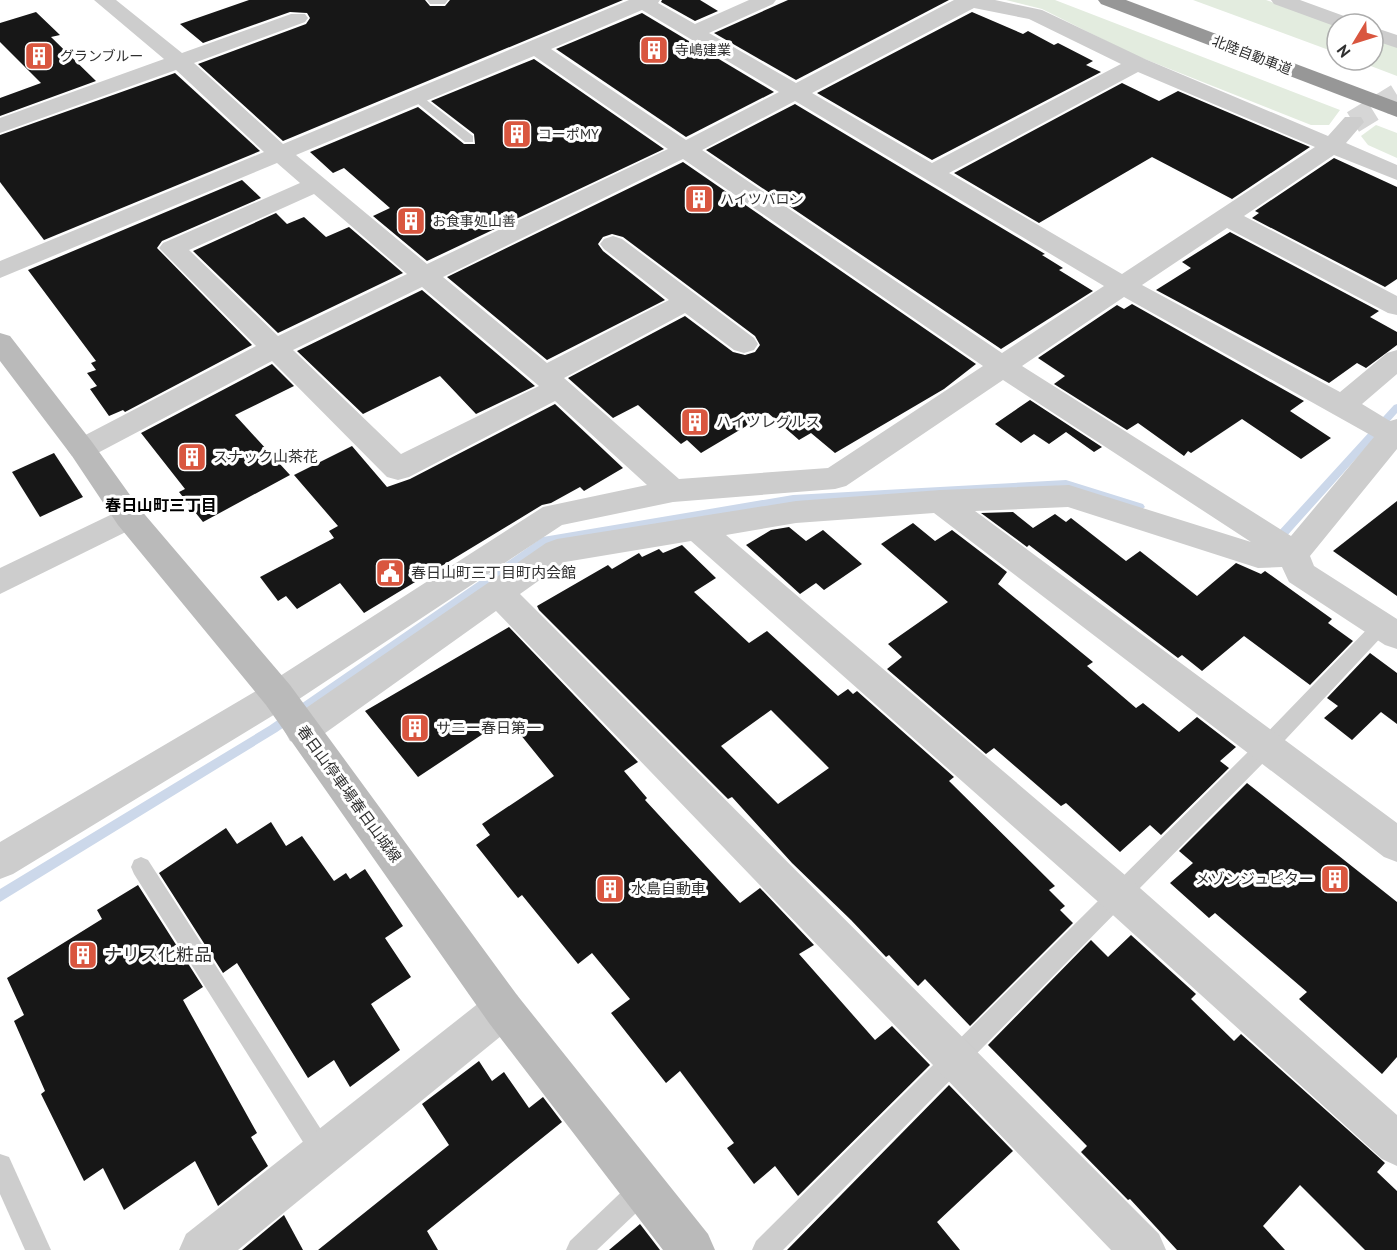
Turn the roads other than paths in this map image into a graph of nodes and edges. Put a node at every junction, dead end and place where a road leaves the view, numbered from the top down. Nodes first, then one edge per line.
1 (104, 0) edge
2 (766, 0) edge
3 (1108, 0) edge
4 (1281, 0) edge
5 (644, 1) edge
6 (967, 1) edge
7 (1325, 16) edge
8 (298, 18) dead end
9 (694, 32) junction
10 (535, 47) junction
11 (179, 61) junction
12 (1137, 64) junction
13 (796, 91) junction
14 (416, 96) junction
15 (1397, 110) edge
16 (1353, 122) tunnel mouth
17 (0, 126) edge
18 (470, 139) dead end
19 (1331, 147) junction
20 (686, 149) junction
21 (280, 154) junction
22 (932, 173) junction
23 (1397, 173) edge
24 (316, 184) junction
25 (1226, 217) junction
26 (613, 244) dead end
27 (0, 270) edge
28 (428, 276) junction
29 (1123, 286) junction
30 (687, 300) junction
31 (1397, 307) edge
32 (0, 342) edge
33 (744, 344) dead end
34 (273, 349) junction
35 (1397, 359) edge
36 (1000, 365) junction
37 (551, 382) junction
38 (1342, 405) junction
39 (1395, 434) edge
40 (81, 449) junction
41 (673, 491) junction
42 (940, 501) junction
43 (129, 517) junction
44 (699, 530) junction
45 (1294, 554) junction
46 (0, 582) edge
47 (498, 593) junction
48 (1389, 631) edge
49 (278, 695) junction
50 (302, 730) junction
51 (1265, 748) junction
52 (1397, 845) edge
53 (0, 862) edge
54 (141, 867) dead end
55 (1118, 894) junction
56 (503, 1009) junction
57 (956, 1057) junction
58 (1397, 1144) edge
59 (323, 1153) junction
60 (0, 1166) edge
61 (644, 1188) junction
62 (38, 1250) edge
63 (202, 1250) edge
64 (579, 1250) edge
65 (692, 1250) edge
66 (765, 1250) edge
67 (1143, 1250) edge

1 - 11 street
2 - 9 street
3 - 15 highway, 北陸自動車道
4 - 7 street
5 - 9 street
5 - 10 street
6 - 12 street
6 - 13 street
8 - 11 street
9 - 13 street
10 - 14 street
10 - 20 street
11 - 17 street
11 - 21 street
12 - 19 street
12 - 22 street
13 - 20 street
13 - 22 street
14 - 18 lane
14 - 21 street
16 - 19 street
19 - 23 street
19 - 25 street
20 - 28 street
20 - 36 street
21 - 24 street
21 - 27 street
22 - 29 street
24 - 28 street
24 - 34 street
25 - 29 street
25 - 31 street
26 - 30 street
28 - 34 street
28 - 37 street
29 - 36 street
29 - 38 street
30 - 33 street
30 - 37 street
32 - 40 main road, 春日山停車場春日山城線
34 - 37 street
34 - 40 street
35 - 38 street
36 - 41 street
36 - 45 street
37 - 41 street
38 - 39 street
39 - 45 street
40 - 43 main road, 春日山停車場春日山城線
41 - 49 street
42 - 44 street
42 - 45 street
42 - 51 street
43 - 46 street
43 - 49 main road, 春日山停車場春日山城線
44 - 47 street
44 - 55 street
45 - 48 street
47 - 50 street
47 - 57 street
48 - 51 lane
49 - 50 main road, 春日山停車場春日山城線
49 - 53 street
50 - 56 main road, 春日山停車場春日山城線
51 - 52 street
51 - 55 lane
54 - 59 lane
55 - 57 lane
55 - 58 street
56 - 59 street
56 - 61 main road, 春日山停車場春日山城線
57 - 66 lane
57 - 67 street
59 - 63 street
60 - 62 lane
61 - 64 lane
61 - 65 main road, 春日山停車場春日山城線

